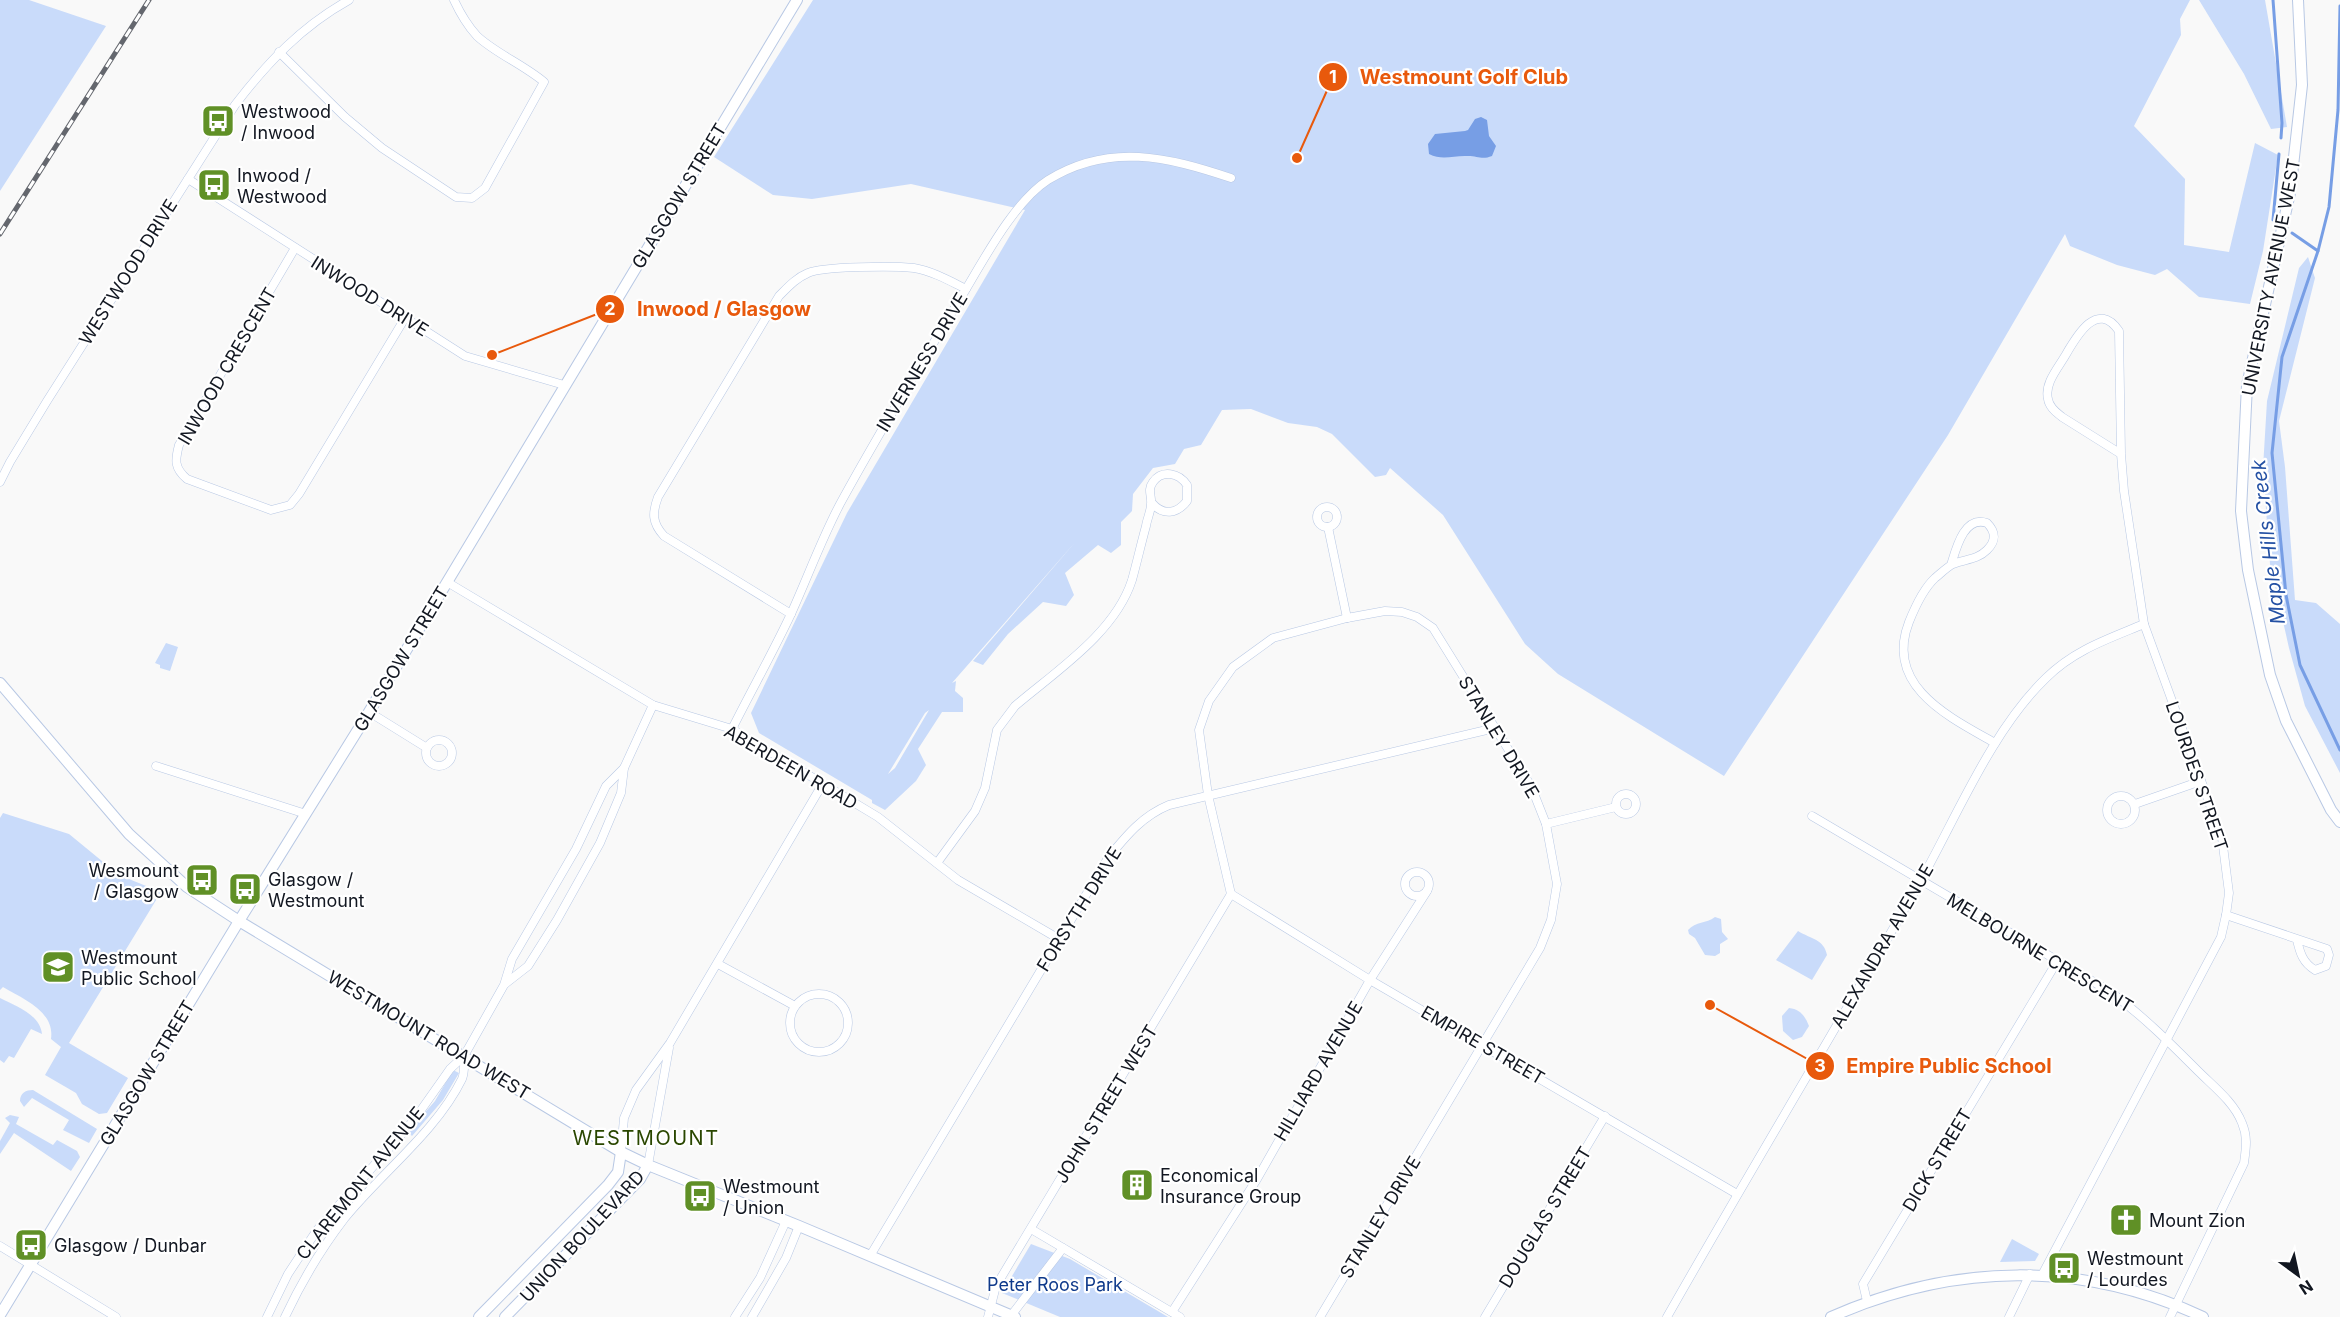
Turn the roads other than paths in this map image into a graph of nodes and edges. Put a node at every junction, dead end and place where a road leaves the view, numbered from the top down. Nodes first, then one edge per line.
1 (349, 0) edge
2 (454, 0) edge
3 (797, 0) edge
4 (2298, 0) edge
5 (279, 52) junction
6 (1231, 178) dead end
7 (188, 179) junction
8 (295, 248) junction
9 (966, 288) junction
10 (405, 318) junction
11 (564, 386) junction
12 (2121, 454) junction
13 (0, 482) edge
14 (1152, 503) junction
15 (1328, 527) dead end
16 (1951, 565) junction
17 (447, 582) junction
18 (791, 614) junction
19 (1347, 618) junction
20 (2144, 624) junction
21 (0, 683) edge
22 (653, 705) junction
23 (369, 712) junction
24 (1495, 728) junction
25 (732, 729) junction
26 (1995, 743) junction
27 (427, 748) dead end
28 (156, 766) dead end
29 (624, 768) junction
30 (2201, 781) junction
31 (822, 785) junction
32 (1208, 795) junction
33 (2135, 804) dead end
34 (1616, 807) dead end
35 (306, 814) junction
36 (1812, 816) dead end
37 (2340, 822) edge
38 (1546, 824) junction
39 (937, 863) junction
40 (1920, 881) junction
41 (1427, 891) dead end
42 (1231, 894) junction
43 (2226, 915) junction
44 (239, 921) junction
45 (1059, 939) junction
46 (2297, 940) junction
47 (2058, 960) junction
48 (718, 964) junction
49 (1370, 980) junction
50 (504, 985) junction
51 (795, 1006) junction
52 (2168, 1040) junction
53 (669, 1043) junction
54 (1484, 1045) junction
55 (464, 1056) junction
56 (1605, 1116) junction
57 (621, 1152) junction
58 (648, 1165) junction
59 (1737, 1194) junction
60 (786, 1221) junction
61 (799, 1226) junction
62 (1031, 1229) junction
63 (0, 1246) edge
64 (1063, 1248) junction
65 (870, 1256) junction
66 (31, 1265) junction
67 (2030, 1275) junction
68 (2042, 1275) junction
69 (1867, 1301) junction
70 (2176, 1304) junction
71 (989, 1312) edge
72 (1172, 1312) junction
73 (0, 1315) edge
74 (1012, 1316) edge
75 (116, 1317) edge
76 (267, 1317) edge
77 (285, 1317) edge
78 (479, 1317) edge
79 (505, 1317) edge
80 (735, 1317) edge
81 (752, 1317) edge
82 (1180, 1317) edge
83 (1320, 1317) edge
84 (1485, 1317) edge
85 (1667, 1317) edge
86 (1831, 1317) edge
87 (2009, 1317) edge
88 (2170, 1317) edge
89 (2204, 1317) edge

1 - 5 street, WESTWOOD DRIVE
2 - 5 street
3 - 11 main road, GLASGOW STREET
4 - 37 main road, UNIVERSITY AVENUE WEST
5 - 7 street, WESTWOOD DRIVE
6 - 9 street, INVERNESS DRIVE
7 - 8 street, INWOOD DRIVE
7 - 13 street, WESTWOOD DRIVE
8 - 10 street, INWOOD DRIVE
8 - 10 street, INWOOD CRESCENT
9 - 18 street, INVERNESS DRIVE
9 - 18 street
10 - 11 street, INWOOD DRIVE
11 - 17 main road, GLASGOW STREET
12 - 12 street, LOURDES STREET
12 - 20 street, LOURDES STREET
14 - 14 street
14 - 39 street
15 - 19 street
16 - 16 street
16 - 26 street
17 - 22 street, ABERDEEN ROAD
17 - 23 main road, GLASGOW STREET
18 - 25 street, INVERNESS DRIVE
19 - 24 street, STANLEY DRIVE
19 - 32 street, STANLEY DRIVE
20 - 26 street, ALEXANDRA AVENUE
20 - 30 street, LOURDES STREET
21 - 44 main road, WESTMOUNT ROAD WEST
22 - 25 street, ABERDEEN ROAD
22 - 29 street, CLAREMONT AVENUE
23 - 27 street
23 - 35 main road, GLASGOW STREET
24 - 32 street, FORSYTH DRIVE
24 - 38 street, STANLEY DRIVE
25 - 31 street, ABERDEEN ROAD
26 - 40 street, ALEXANDRA AVENUE
28 - 35 street
29 - 50 street, CLAREMONT AVENUE
29 - 50 street, CLAREMONT AVENUE
30 - 33 street
30 - 43 street, LOURDES STREET
31 - 39 street, ABERDEEN ROAD
31 - 48 street, UNION BOULEVARD
32 - 42 street, STANLEY DRIVE
32 - 45 street, FORSYTH DRIVE
34 - 38 street
35 - 44 main road, GLASGOW STREET
36 - 40 street, MELBOURNE CRESCENT
38 - 54 street, STANLEY DRIVE
39 - 45 street, ABERDEEN ROAD
40 - 47 street, MELBOURNE CRESCENT
40 - 59 street, ALEXANDRA AVENUE
41 - 49 street, HILLIARD AVENUE
42 - 49 street, EMPIRE STREET
42 - 62 street, JOHN STREET WEST
43 - 46 street
43 - 52 street, LOURDES STREET
44 - 55 main road, WESTMOUNT ROAD WEST
44 - 66 main road, GLASGOW STREET
45 - 65 street, FORSYTH DRIVE
46 - 46 street
47 - 52 street, MELBOURNE CRESCENT
47 - 69 street, DICK STREET
48 - 51 street
48 - 53 street, UNION BOULEVARD
49 - 54 street, EMPIRE STREET
49 - 72 street, HILLIARD AVENUE
50 - 55 street, CLAREMONT AVENUE
51 - 51 street
52 - 68 street, LOURDES STREET
52 - 70 street, MELBOURNE CRESCENT
53 - 57 street, UNION BOULEVARD
53 - 58 street, UNION BOULEVARD
54 - 56 street, EMPIRE STREET
54 - 83 street, STANLEY DRIVE
55 - 57 main road, WESTMOUNT ROAD WEST
55 - 76 street, CLAREMONT AVENUE
55 - 77 street, CLAREMONT AVENUE
56 - 59 street, EMPIRE STREET
56 - 84 street, DOUGLAS STREET
57 - 58 main road, WESTMOUNT ROAD WEST
57 - 78 main road, UNION BOULEVARD
58 - 60 main road, WESTMOUNT ROAD WEST
58 - 79 main road, UNION BOULEVARD
59 - 85 street, ALEXANDRA AVENUE
60 - 61 main road, WESTMOUNT ROAD WEST
60 - 80 street
61 - 65 main road, WESTMOUNT ROAD WEST
61 - 81 street
62 - 64 street
62 - 71 street, JOHN STREET WEST
63 - 66 street
64 - 72 street
64 - 74 street
65 - 71 main road, WESTMOUNT ROAD WEST
66 - 73 main road, GLASGOW STREET
66 - 75 street
67 - 68 main road
67 - 69 main road
67 - 87 street
68 - 70 main road
69 - 86 main road
70 - 88 street
70 - 89 main road
71 - 74 main road, WESTMOUNT ROAD WEST
72 - 82 street

